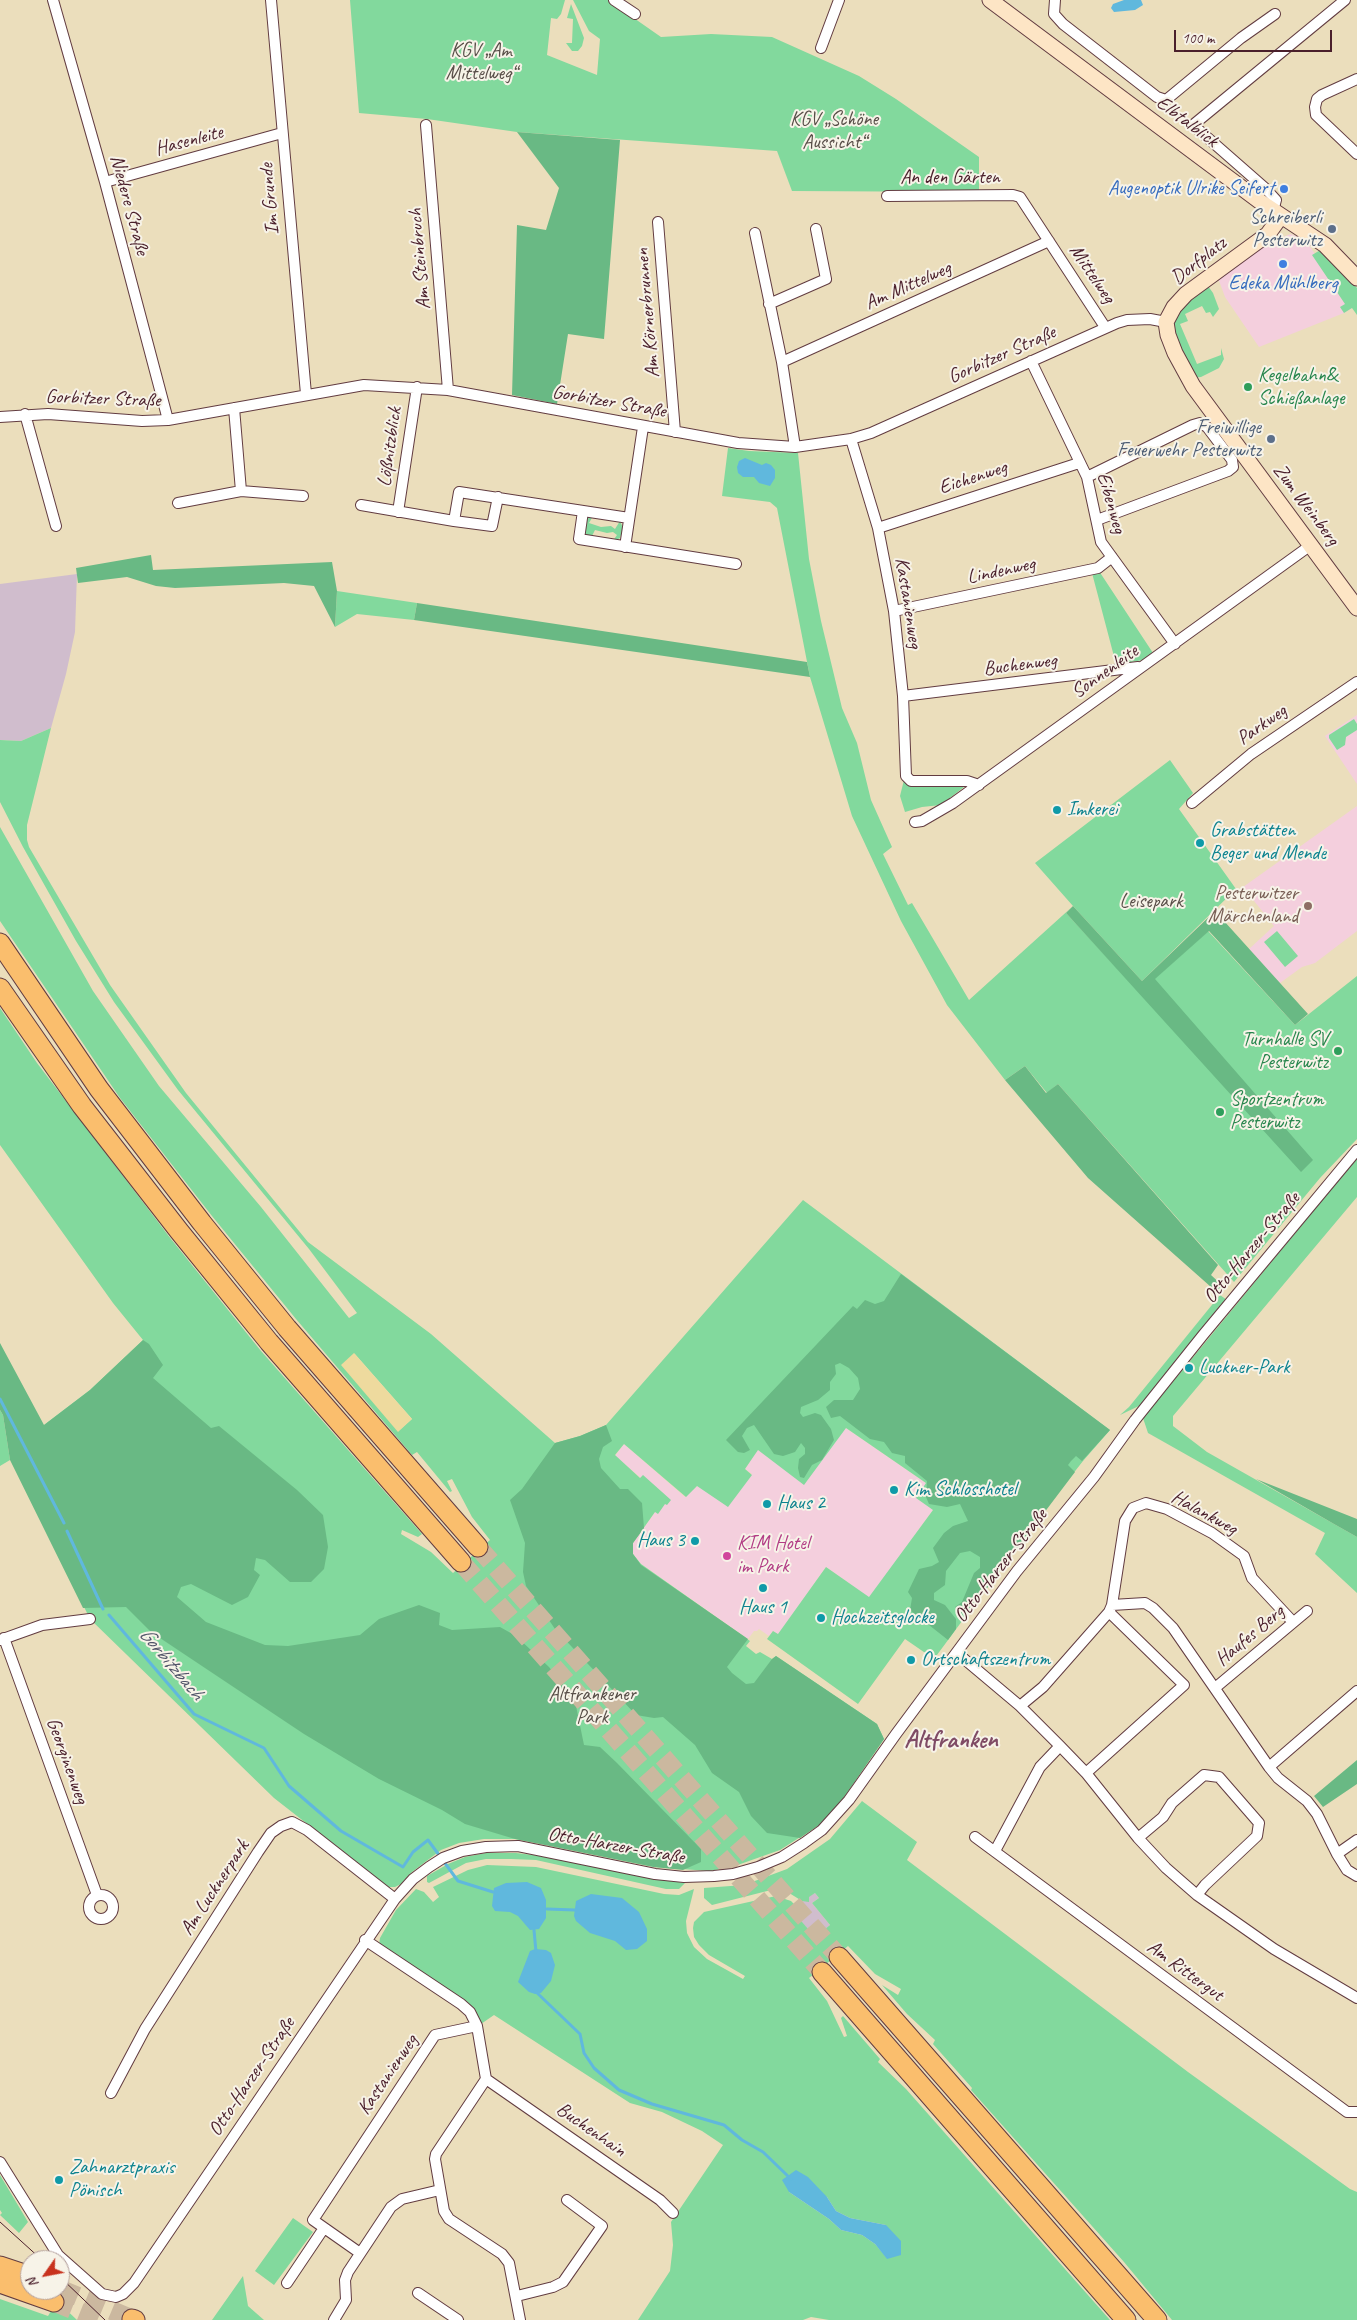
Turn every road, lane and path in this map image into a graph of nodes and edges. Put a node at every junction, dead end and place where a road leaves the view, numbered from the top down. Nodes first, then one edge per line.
1 (55, 0) edge
2 (271, 0) edge
3 (839, 0) edge
4 (990, 0) edge
5 (1055, 0) edge
6 (1345, 0) edge
7 (617, 1) edge
8 (635, 14) dead end
9 (1276, 14) dead end
10 (821, 48) dead end
11 (1357, 79) edge
12 (426, 125) dead end
13 (282, 133) junction
14 (1357, 154) edge
15 (105, 182) junction
16 (887, 196) dead end
17 (1277, 213) junction
18 (658, 222) dead end
19 (816, 229) dead end
20 (755, 233) dead end
21 (1049, 241) junction
22 (1357, 278) edge
23 (770, 304) junction
24 (1166, 322) junction
25 (1105, 327) junction
26 (1031, 361) junction
27 (782, 362) junction
28 (417, 387) junction
29 (448, 390) junction
30 (306, 394) junction
31 (234, 408) junction
32 (25, 414) junction
33 (0, 417) edge
34 (168, 420) junction
35 (643, 427) junction
36 (675, 432) junction
37 (851, 439) junction
38 (795, 447) junction
39 (1080, 464) junction
40 (1087, 477) junction
41 (242, 491) junction
42 (303, 496) dead end
43 (498, 497) junction
44 (178, 503) dead end
45 (362, 504) dead end
46 (583, 511) junction
47 (398, 512) junction
48 (629, 518) junction
49 (454, 520) junction
50 (1097, 520) junction
51 (56, 526) dead end
52 (878, 528) junction
53 (1312, 545) junction
54 (625, 547) junction
55 (1112, 557) junction
56 (736, 564) dead end
57 (1357, 608) edge
58 (894, 611) junction
59 (1175, 644) junction
60 (1142, 667) junction
61 (1357, 682) edge
62 (903, 696) junction
63 (979, 785) junction
64 (1192, 803) dead end
65 (915, 822) dead end
66 (0, 944) edge
67 (0, 988) edge
68 (1357, 1150) edge
69 (478, 1547) tunnel mouth
70 (461, 1562) tunnel mouth
71 (1111, 1609) junction
72 (1307, 1612) dead end
73 (90, 1618) dead end
74 (1294, 1622) junction
75 (2, 1639) edge
76 (957, 1652) junction
77 (1215, 1688) junction
78 (1357, 1691) edge
79 (1020, 1706) junction
80 (1060, 1746) junction
81 (1268, 1767) junction
82 (1086, 1773) junction
83 (975, 1837) dead end
84 (1138, 1838) junction
85 (1357, 1840) edge
86 (995, 1851) junction
87 (1336, 1854) junction
88 (1357, 1876) edge
89 (98, 1895) dead end
90 (1196, 1895) junction
91 (395, 1899) junction
92 (366, 1940) junction
93 (839, 1957) tunnel mouth
94 (822, 1972) tunnel mouth
95 (1357, 1998) edge
96 (477, 2026) junction
97 (486, 2079) junction
98 (112, 2093) dead end
99 (1357, 2112) edge
100 (0, 2162) edge
101 (440, 2190) junction
102 (567, 2200) dead end
103 (672, 2213) dead end
104 (324, 2228) junction
105 (360, 2253) junction
106 (0, 2266) edge
107 (20, 2273) edge
108 (0, 2283) edge
109 (287, 2283) dead end
110 (418, 2293) dead end
111 (517, 2296) junction
112 (54, 2302) tunnel mouth
113 (334, 2320) edge
114 (458, 2320) edge
115 (520, 2320) edge
116 (1126, 2320) edge
117 (1157, 2320) edge

1 - 15 street, Niedere Straße
2 - 13 street, Im Grunde
3 - 10 street
4 - 17 street, Elbtalblick
5 - 9 street
6 - 17 street
7 - 8 street
11 - 14 street
12 - 29 street, Am Steinbruch
13 - 15 street, Hasenleite
13 - 30 street, Im Grunde
15 - 34 street, Niedere Straße
16 - 21 street, An den Gärten
17 - 22 street, Elbtalblick
17 - 24 street, Dorfplatz
18 - 36 street, Am Körnerbrunnen
19 - 23 street
20 - 23 street
21 - 25 street, Mittelweg
21 - 27 street, Am Mittelweg
23 - 27 street
24 - 25 street, Gorbitzer Straße
24 - 53 street, Zum Weinberg
25 - 26 street, Gorbitzer Straße
26 - 37 street, Gorbitzer Straße
26 - 39 street, Eibenweg
27 - 38 street
28 - 29 street, Gorbitzer Straße
28 - 30 street, Gorbitzer Straße
28 - 47 street, Lößnitzblick
29 - 35 street, Gorbitzer Straße
30 - 31 street, Gorbitzer Straße
31 - 34 street, Gorbitzer Straße
31 - 41 street
32 - 33 street, Gorbitzer Straße
32 - 34 street, Gorbitzer Straße
32 - 51 street
35 - 36 street, Gorbitzer Straße
35 - 48 street
36 - 38 street, Gorbitzer Straße
37 - 38 street, Gorbitzer Straße
37 - 52 street, Kastanienweg
39 - 40 street, Eibenweg
39 - 52 street, Eichenweg
40 - 50 street, Eibenweg
40 - 50 street
41 - 42 street
41 - 44 street
43 - 46 street
43 - 49 street
43 - 49 street, Lößnitzblick
45 - 47 street, Lößnitzblick
46 - 48 street
46 - 54 street
47 - 49 street, Lößnitzblick
48 - 54 street
50 - 55 street, Eibenweg
52 - 58 street, Kastanienweg
53 - 57 street, Zum Weinberg
53 - 59 street, Sonnenleite
54 - 56 street
55 - 58 street, Lindenweg
55 - 59 street, Eibenweg
58 - 62 street, Kastanienweg
59 - 60 street, Sonnenleite
60 - 62 street, Buchenweg
60 - 63 street, Sonnenleite
61 - 64 street, Parkweg
62 - 63 street, Kastanienweg
63 - 65 street, Sonnenleite
66 - 69 highway
67 - 70 highway
68 - 76 street, Otto-Harzer-Straße
71 - 74 street, Halankweg
71 - 77 street, Haufes Berg
71 - 79 street
71 - 82 street
72 - 74 street, Haufes Berg
73 - 75 street
74 - 77 street, Haufes Berg
75 - 89 street, Georginenweg
76 - 79 street
76 - 91 street, Otto-Harzer-Straße
77 - 81 street, Haufes Berg
78 - 81 street
79 - 80 street
80 - 82 street
80 - 86 street
81 - 87 street, Haufes Berg
82 - 84 street
83 - 86 street, Am Rittergut
84 - 90 street
84 - 90 street
85 - 87 street
86 - 99 street, Am Rittergut
87 - 88 street, Haufes Berg
90 - 95 street
91 - 92 street, Otto-Harzer-Straße
91 - 98 street, Am Lucknerpark
92 - 96 street
92 - 100 street, Otto-Harzer-Straße
93 - 117 highway
94 - 116 highway
96 - 97 street
96 - 104 street, Kastanienweg
97 - 101 street
97 - 103 street, Buchenhain
101 - 105 street
101 - 111 street
102 - 111 street
104 - 105 street
104 - 109 street
105 - 113 street
106 - 107 highway
108 - 112 highway
110 - 114 street
111 - 115 street

